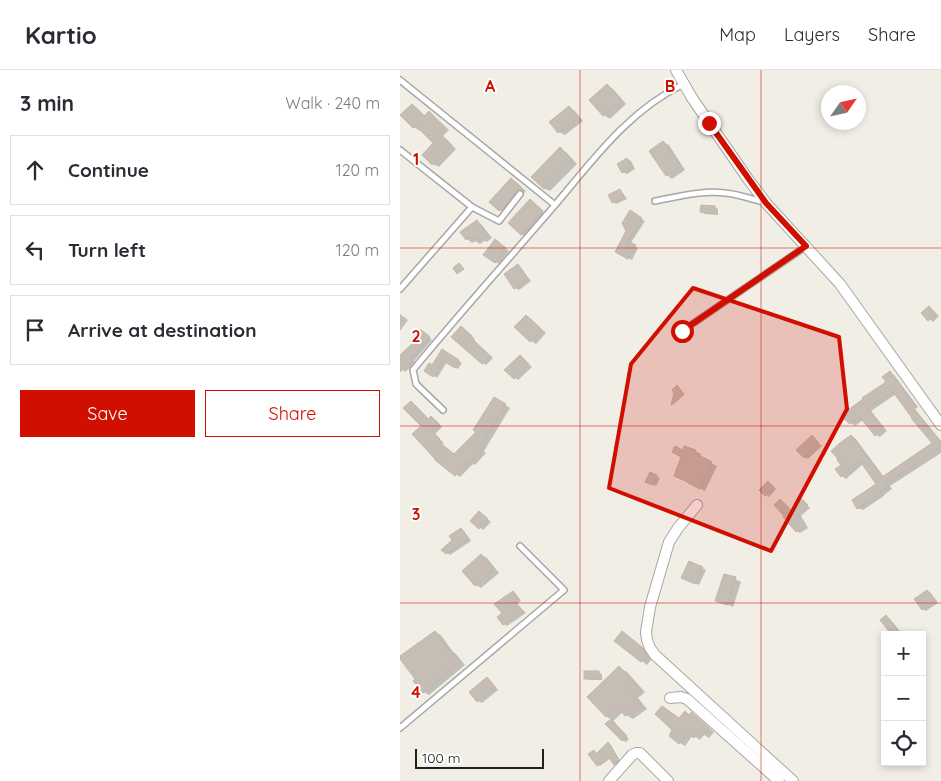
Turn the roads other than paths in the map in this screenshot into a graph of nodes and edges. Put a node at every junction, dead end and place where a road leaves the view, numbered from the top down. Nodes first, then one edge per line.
1 (676, 70) edge
2 (400, 80) edge
3 (684, 84) junction
4 (400, 150) edge
5 (520, 194) dead end
6 (655, 201) dead end
7 (766, 203) junction
8 (555, 205) junction
9 (472, 207) junction
10 (806, 246) junction
11 (400, 289) edge
12 (682, 331) dead end
13 (443, 410) dead end
14 (941, 425) edge
15 (697, 505) dead end
16 (520, 546) dead end
17 (670, 698) dead end
18 (400, 728) edge
19 (609, 781) edge
20 (668, 781) edge
21 (779, 781) edge
22 (793, 781) edge

1 - 3 street
2 - 8 lane
3 - 7 street
3 - 8 lane
4 - 9 lane
5 - 9 lane
6 - 7 lane
7 - 10 street
8 - 13 lane
9 - 11 lane
10 - 12 lane
10 - 14 street
15 - 22 street
16 - 18 lane
17 - 21 street
19 - 20 street

